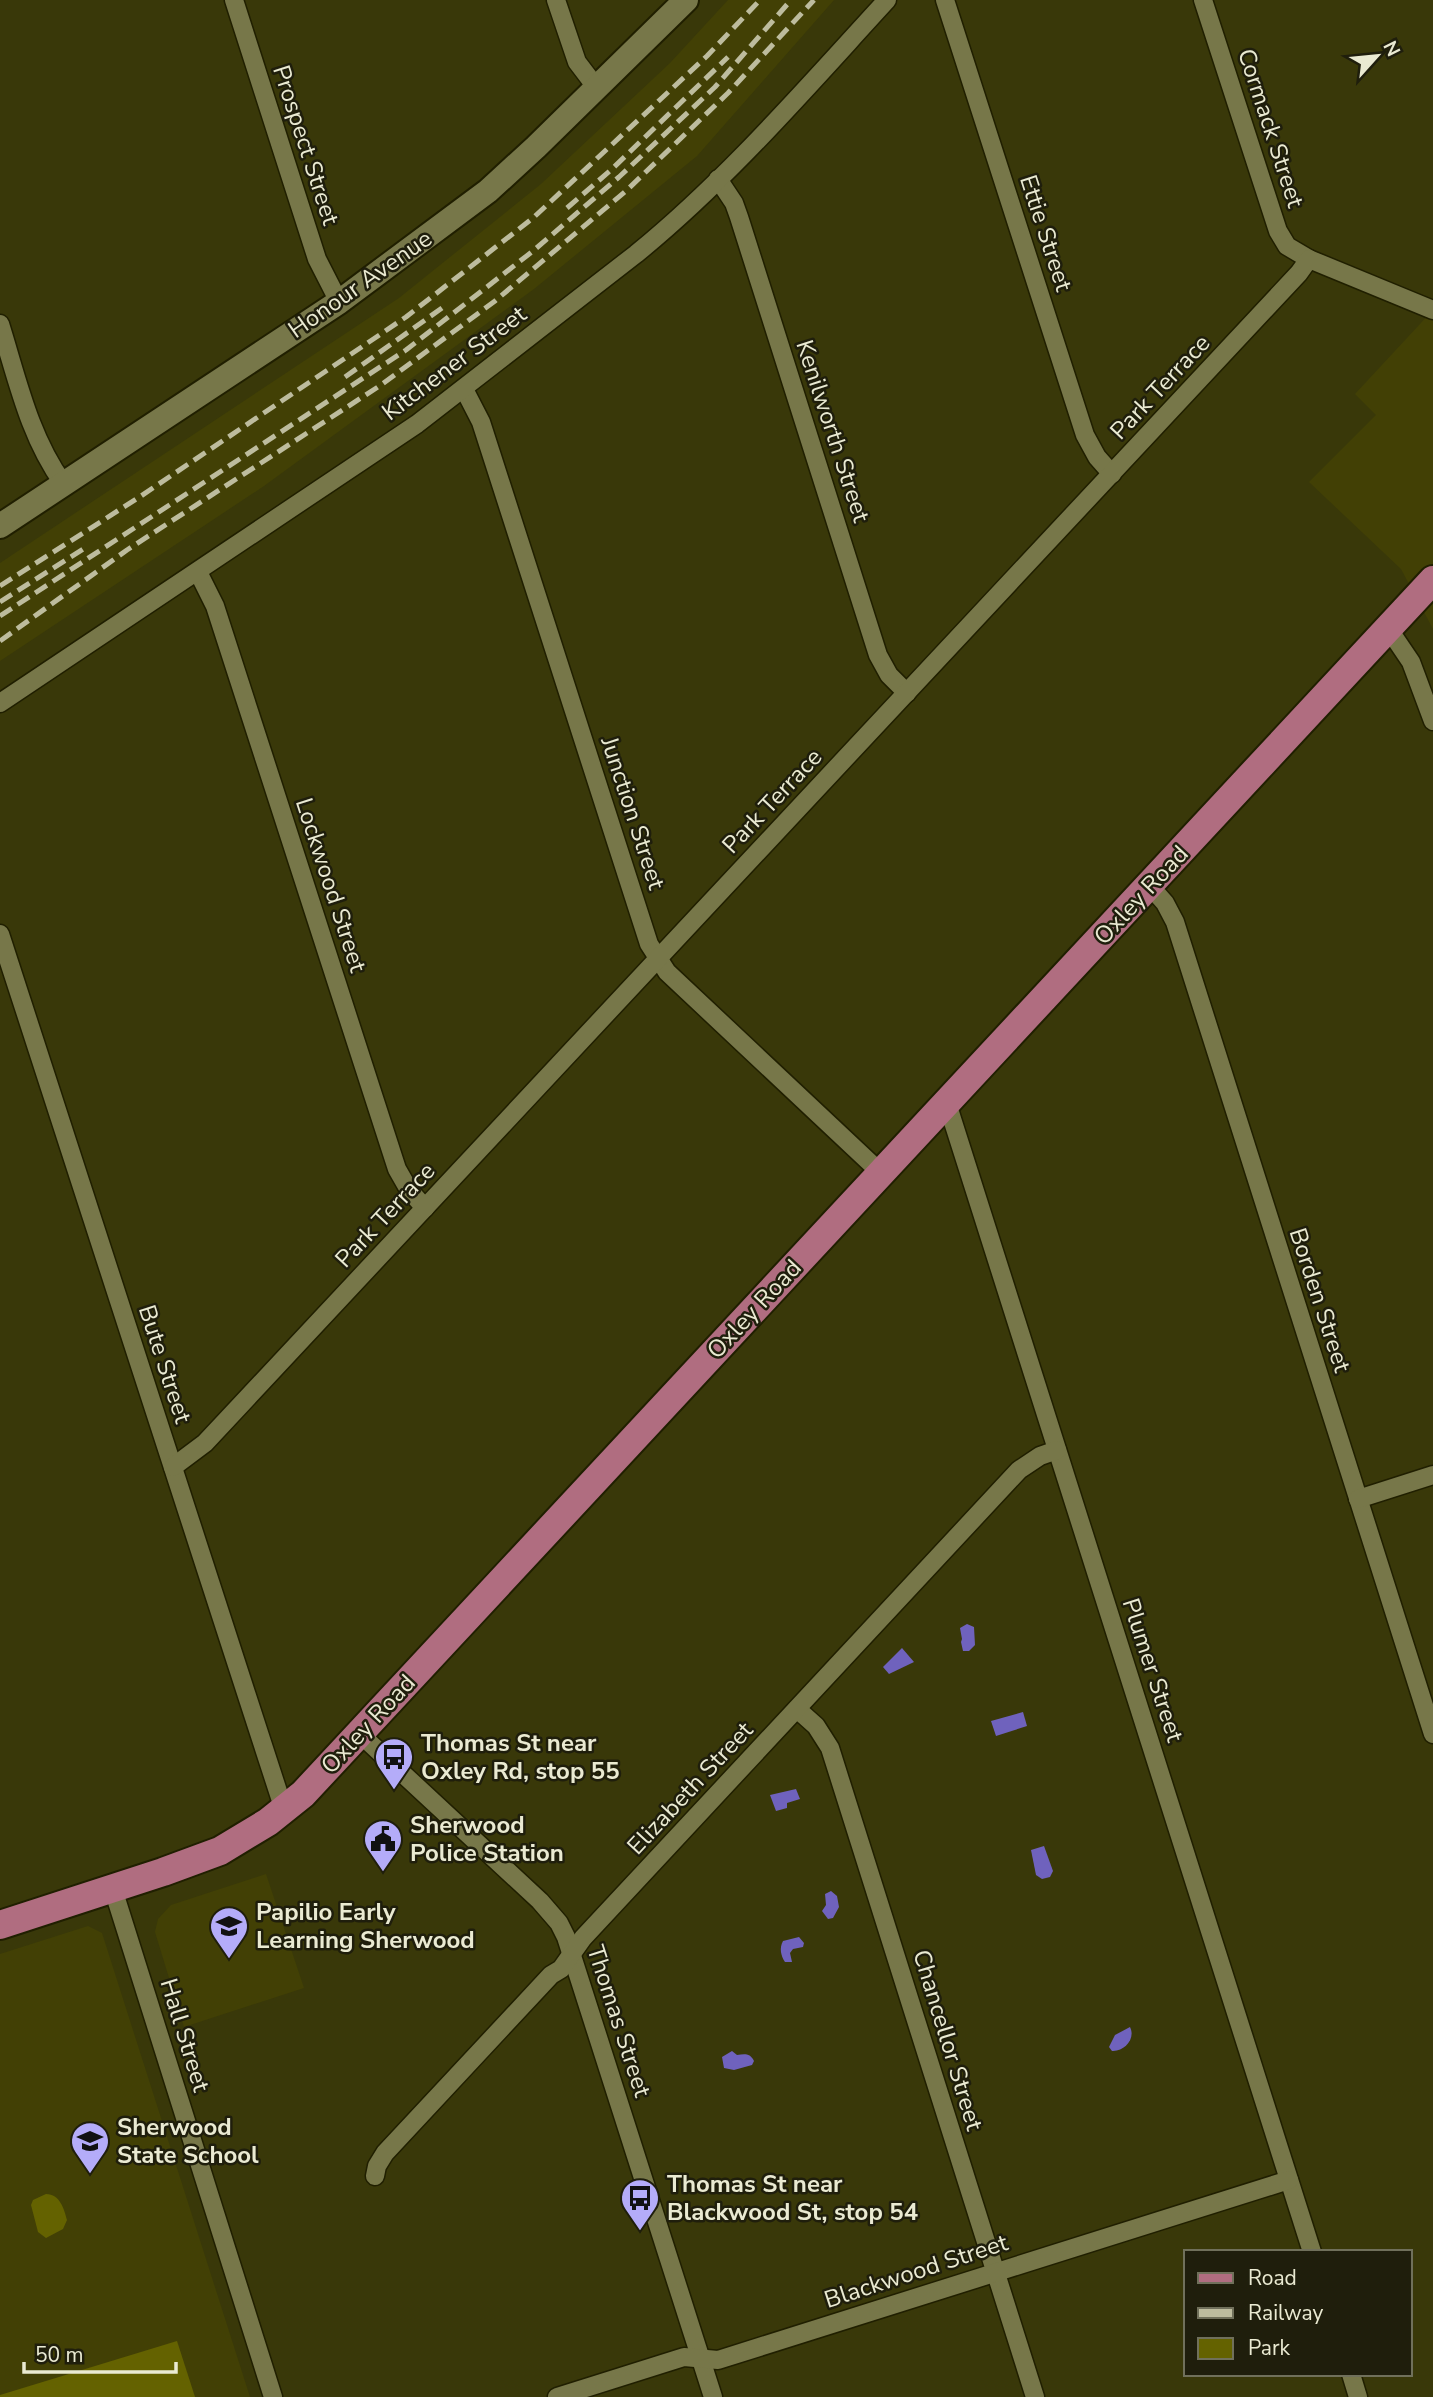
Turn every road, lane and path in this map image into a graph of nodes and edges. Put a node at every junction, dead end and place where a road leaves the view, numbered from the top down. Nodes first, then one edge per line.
1 (234, 0) edge
2 (556, 0) edge
3 (686, 0) edge
4 (887, 0) edge
5 (944, 0) edge
6 (1203, 0) edge
7 (596, 87) junction
8 (718, 179) junction
9 (1309, 259) junction
10 (339, 302) junction
11 (1433, 310) edge
12 (0, 324) edge
13 (464, 389) junction
14 (1112, 474) junction
15 (63, 483) junction
16 (0, 526) edge
17 (198, 572) junction
18 (1433, 580) edge
19 (1388, 628) junction
20 (907, 693) junction
21 (0, 703) edge
22 (1433, 721) edge
23 (1150, 886) junction
24 (0, 934) edge
25 (658, 958) junction
26 (947, 1103) junction
27 (881, 1173) junction
28 (425, 1208) junction
29 (1057, 1450) junction
30 (173, 1467) junction
31 (1433, 1475) edge
32 (1358, 1499) junction
33 (797, 1709) junction
34 (359, 1733) junction
35 (1433, 1734) edge
36 (284, 1810) junction
37 (113, 1889) junction
38 (0, 1925) edge
39 (572, 1953) junction
40 (375, 2176) dead end
41 (1289, 2180) junction
42 (1311, 2250) edge
43 (995, 2272) junction
44 (701, 2358) junction
45 (1351, 2376) edge
46 (273, 2397) edge
47 (557, 2397) edge
48 (713, 2397) edge
49 (1035, 2397) edge
50 (1358, 2397) edge

1 - 10 street, Prospect Street
2 - 7 street
3 - 7 street, Honour Avenue
4 - 8 street, Kitchener Street
5 - 14 street, Ettie Street
6 - 9 street, Cormack Street
7 - 10 street, Honour Avenue
8 - 13 street, Kitchener Street
8 - 20 street, Kenilworth Street
9 - 11 street
9 - 14 street, Park Terrace
10 - 15 street, Honour Avenue
12 - 15 street
13 - 17 street, Kitchener Street
13 - 25 street, Junction Street
14 - 20 street, Park Terrace
15 - 16 street, Honour Avenue
17 - 21 street, Kitchener Street
17 - 28 street, Lockwood Street
18 - 19 main road, Oxley Road
19 - 22 street
19 - 23 main road, Oxley Road
20 - 25 street, Park Terrace
23 - 26 main road, Oxley Road
23 - 32 street, Borden Street
24 - 30 street, Bute Street
25 - 27 street, Junction Street
25 - 28 street, Park Terrace
26 - 27 main road, Oxley Road
26 - 29 street, Plumer Street
27 - 34 main road, Oxley Road
28 - 30 street, Park Terrace
29 - 33 street, Elizabeth Street
29 - 41 street, Plumer Street
30 - 36 street, Bute Street
31 - 32 street
32 - 35 street, Borden Street
33 - 39 street, Elizabeth Street
33 - 43 street, Chancellor Street
34 - 36 main road, Oxley Road
34 - 39 street, Thomas Street
36 - 37 main road, Oxley Road
37 - 38 main road, Oxley Road
37 - 46 street, Hall Street
39 - 40 street, Elizabeth Street
39 - 44 street, Thomas Street
41 - 42 street, Plumer Street
41 - 43 street, Blackwood Street
43 - 44 street, Blackwood Street
43 - 49 street, Chancellor Street
44 - 47 street, Blackwood Street
44 - 48 street, Thomas Street
45 - 50 street

